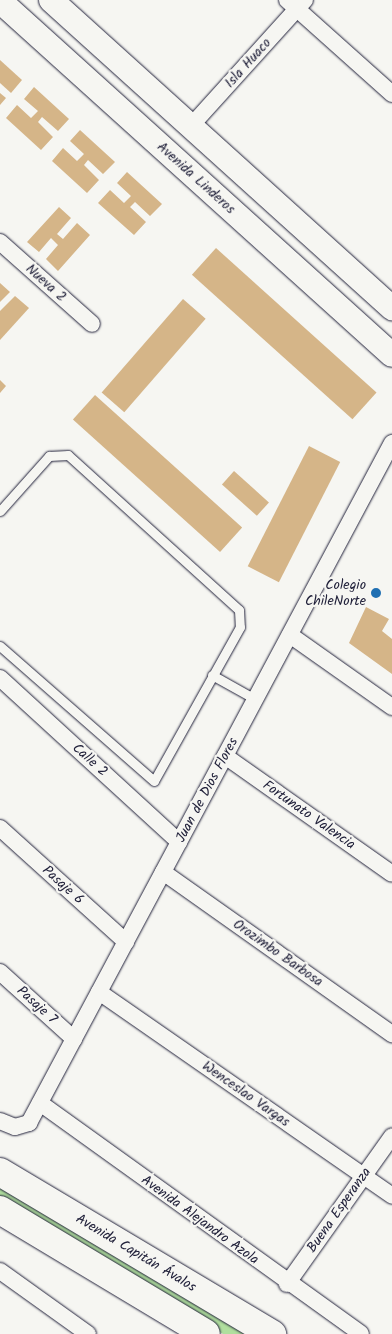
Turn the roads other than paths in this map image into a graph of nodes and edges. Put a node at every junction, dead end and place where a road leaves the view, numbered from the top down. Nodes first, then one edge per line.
1 (0, 0) edge
2 (50, 0) edge
3 (296, 3) edge
4 (392, 94) edge
5 (191, 126) junction
6 (0, 242) edge
7 (392, 308) edge
8 (92, 324) dead end
9 (392, 354) edge
10 (392, 443) edge
11 (0, 511) edge
12 (290, 635) junction
13 (0, 646) edge
14 (212, 675) junction
15 (0, 678) edge
16 (255, 700) junction
17 (392, 708) edge
18 (225, 756) junction
19 (0, 828) edge
20 (179, 842) junction
21 (163, 872) junction
22 (392, 874) edge
23 (126, 942) junction
24 (0, 972) edge
25 (99, 992) junction
26 (392, 1034) edge
27 (74, 1039) junction
28 (40, 1103) junction
29 (0, 1114) edge
30 (7, 1124) edge
31 (392, 1136) edge
32 (0, 1172) edge
33 (363, 1176) junction
34 (392, 1196) edge
35 (0, 1210) edge
36 (0, 1271) edge
37 (287, 1284) junction
38 (88, 1334) edge
39 (206, 1334) edge
40 (272, 1334) edge
41 (360, 1334) edge

1 - 9 street, Avenida Linderos
2 - 5 street
3 - 4 street
3 - 5 street, Isla Huaco
5 - 7 street
6 - 8 street, Nueva 2
10 - 12 street, Juan de Dios Flores
11 - 14 lane
12 - 16 street, Juan de Dios Flores
12 - 17 street
13 - 14 lane
14 - 16 lane
15 - 20 street, Calle 2
16 - 18 street, Juan de Dios Flores
18 - 20 street, Juan de Dios Flores
18 - 22 street, Fortunato Valencia
19 - 23 street, Pasaje 6
20 - 21 street, Juan de Dios Flores
21 - 23 street, Juan de Dios Flores
21 - 26 street, Orozimbo Barbosa
23 - 25 street, Juan de Dios Flores
24 - 27 street, Pasaje 7
25 - 27 street, Juan de Dios Flores
25 - 33 street, Wenceslao Vargas
27 - 28 street, Juan de Dios Flores
28 - 30 street, Juan de Dios Flores
28 - 37 street, Avenida Alejandro Azola
29 - 30 street
31 - 33 street, Buena Esperanza
32 - 40 highway, Avenida Capitán Ávalos
33 - 34 street, Wenceslao Vargas
33 - 37 street, Buena Esperanza
35 - 39 highway
36 - 38 street
37 - 41 street, Avenida Alejandro Azola

